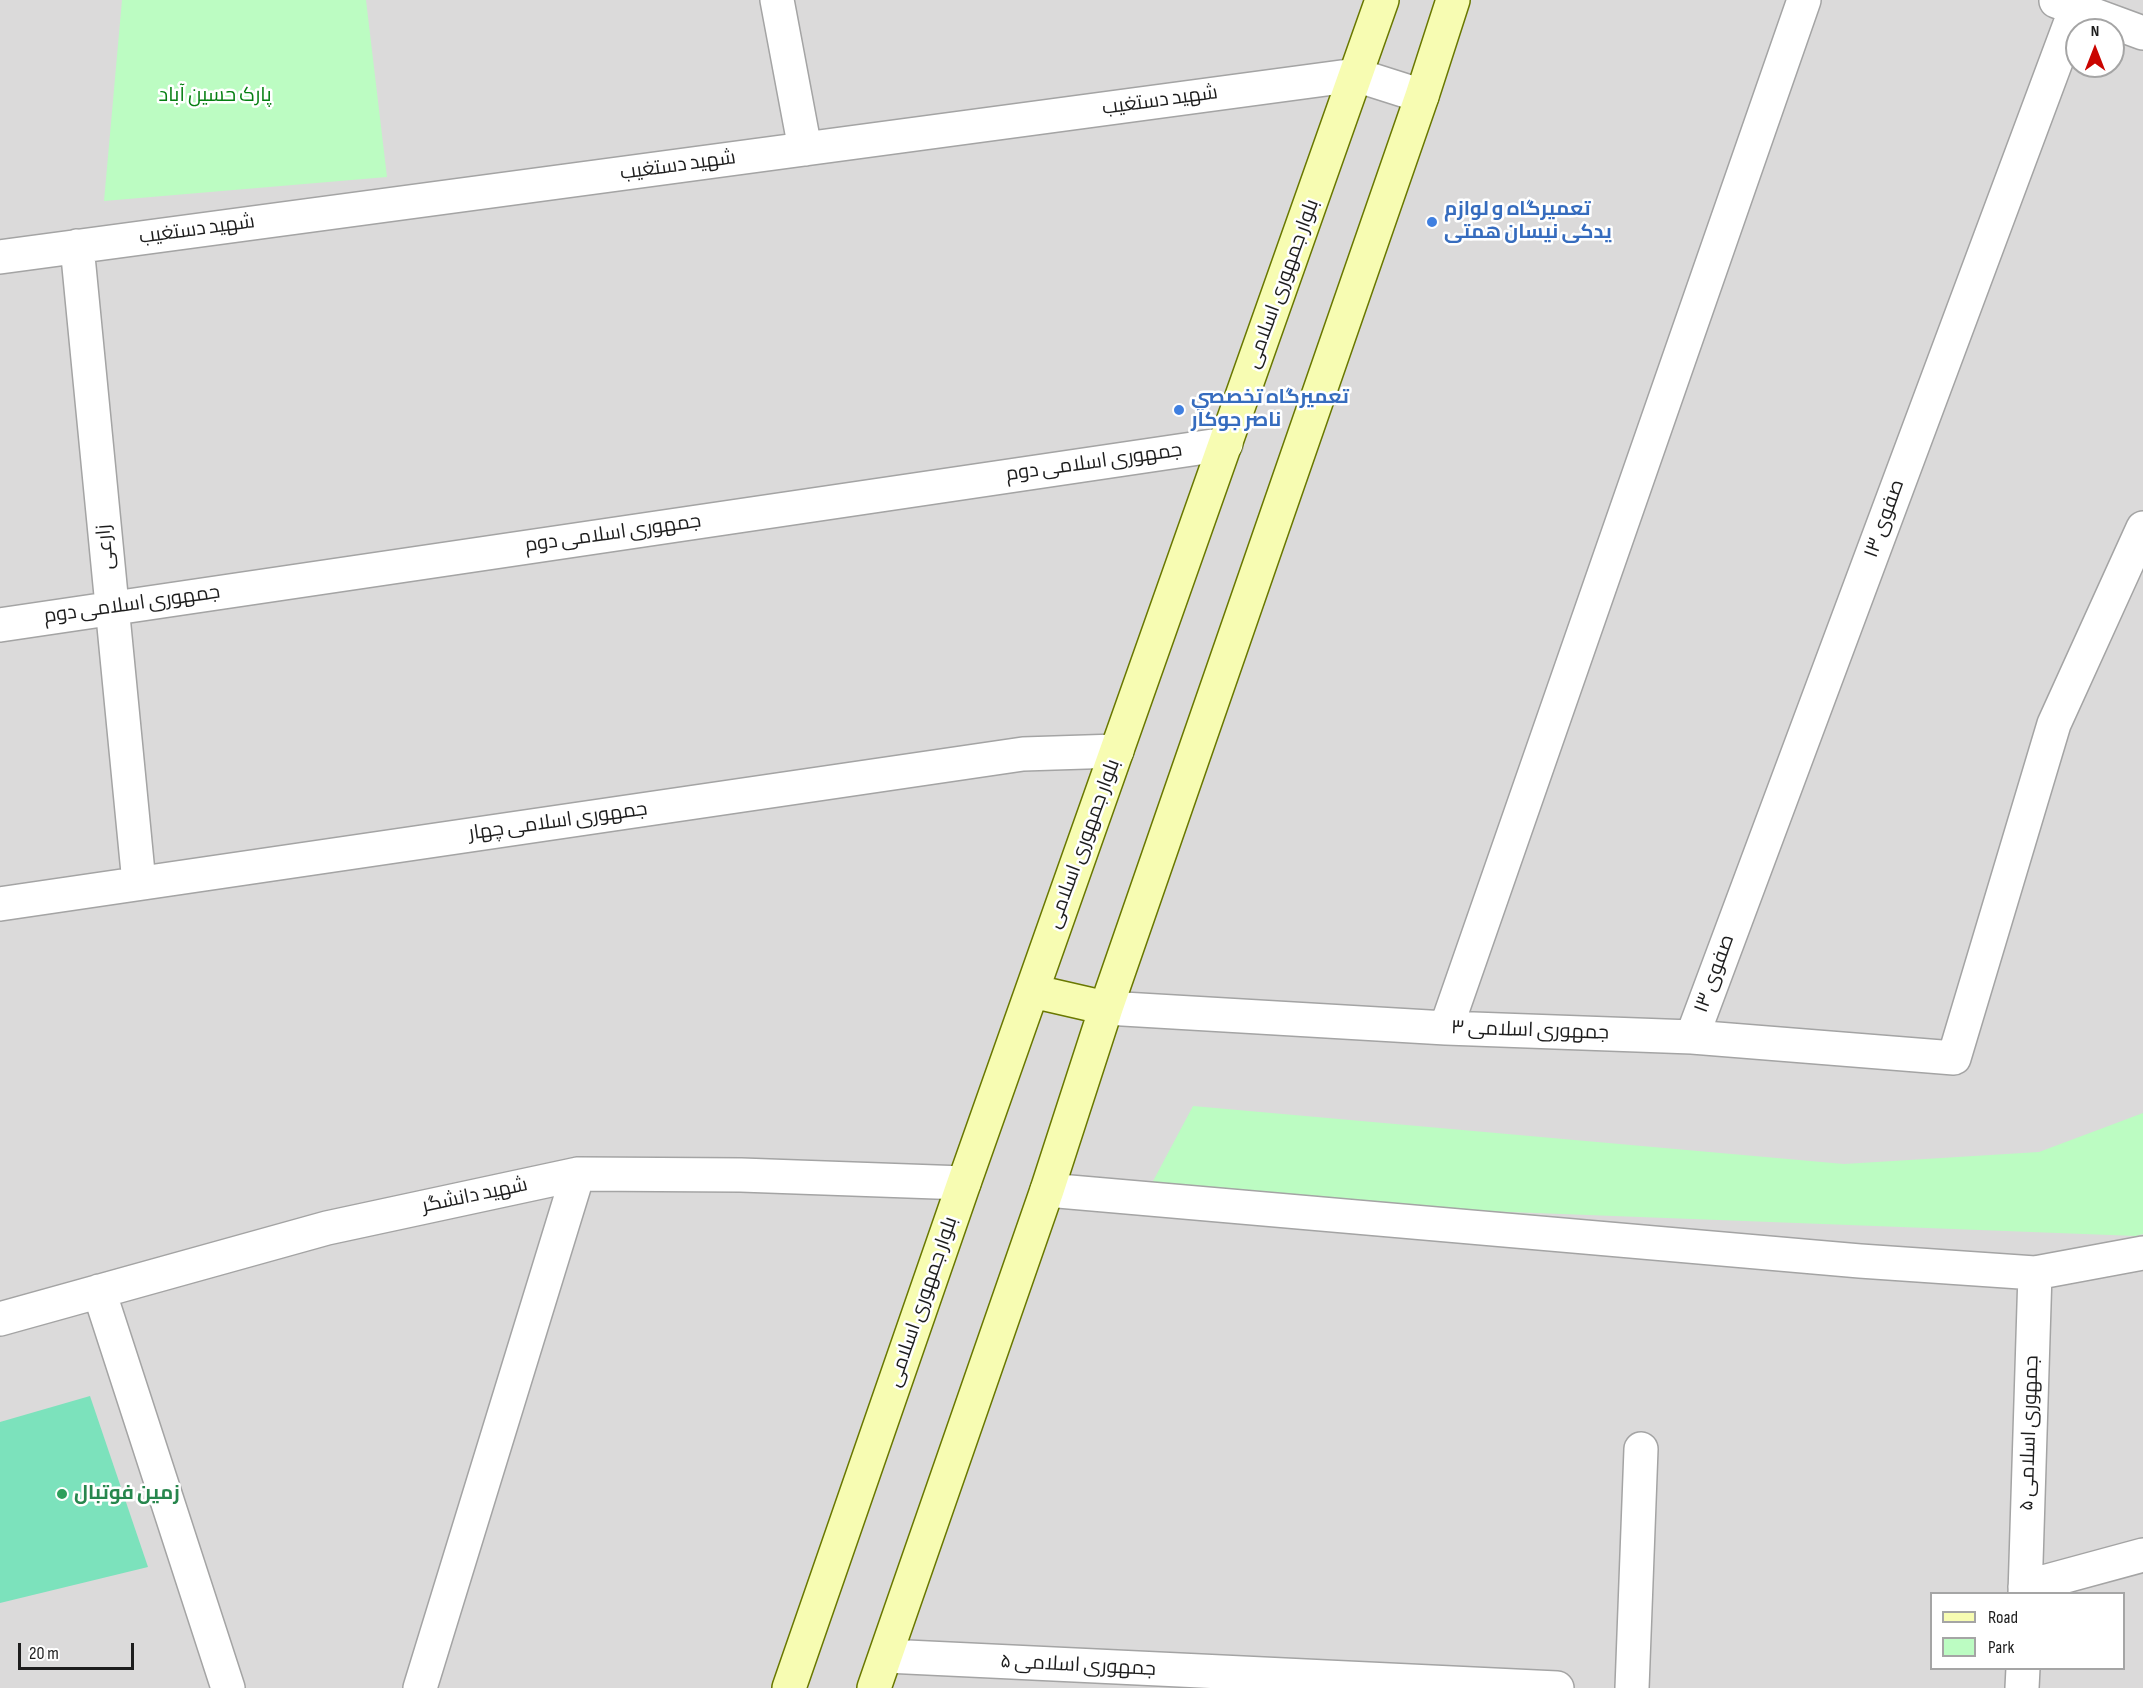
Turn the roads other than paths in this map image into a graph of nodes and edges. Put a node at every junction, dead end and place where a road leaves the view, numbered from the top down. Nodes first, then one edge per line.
1 (777, 0) edge
2 (1382, 0) edge
3 (1453, 0) edge
4 (1804, 0) edge
5 (2070, 3) edge
6 (2143, 33) edge
7 (1356, 75) junction
8 (1422, 96) junction
9 (805, 149) junction
10 (78, 246) junction
11 (0, 257) edge
12 (1226, 444) junction
13 (2143, 528) edge
14 (112, 608) junction
15 (0, 625) edge
16 (1118, 751) junction
17 (139, 884) junction
18 (0, 904) edge
19 (1032, 991) junction
20 (1106, 1008) junction
21 (1446, 1028) junction
22 (1692, 1037) junction
23 (578, 1174) junction
24 (964, 1183) junction
25 (1047, 1190) junction
26 (2143, 1253) edge
27 (2034, 1273) junction
28 (99, 1291) junction
29 (0, 1319) edge
30 (1641, 1449) dead end
31 (2143, 1555) edge
32 (2025, 1590) edge
33 (886, 1656) junction
34 (2023, 1670) edge
35 (1229, 1681) edge
36 (1471, 1686) edge
37 (228, 1688) edge
38 (420, 1688) edge
39 (789, 1688) edge
40 (874, 1688) edge
41 (1557, 1688) edge
42 (1632, 1688) edge
43 (2022, 1688) edge

1 - 9 street
2 - 7 main road, بلوار جمهوری اسلامی
3 - 8 main road
4 - 21 street
5 - 6 street
5 - 22 street, صفوی ۱۳
7 - 8 street
7 - 9 street, شهید دستغیب
7 - 12 main road, بلوار جمهوری اسلامی
8 - 20 main road
9 - 10 street, شهید دستغیب
10 - 11 street, شهید دستغیب
10 - 14 street, زارعی
12 - 14 street, جمهوری اسلامی دوم
12 - 16 main road, بلوار جمهوری اسلامی
13 - 22 street, جمهوری اسلامی ۳
14 - 15 street, جمهوری اسلامی دوم
14 - 17 street, زارعی
16 - 17 street, جمهوری اسلامی چهار
16 - 19 main road, بلوار جمهوری اسلامی
17 - 18 street, جمهوری اسلامی چهار
19 - 20 main road
19 - 24 main road, بلوار جمهوری اسلامی
20 - 21 street, جمهوری اسلامی ۳
20 - 25 main road
21 - 22 street, جمهوری اسلامی ۳
23 - 24 street, شهید دانشگر
23 - 28 street, شهید دانشگر
23 - 38 street
24 - 39 main road, بلوار جمهوری اسلامی
25 - 27 street
25 - 33 main road
26 - 27 street
27 - 32 street, جمهوری اسلامی ۵
28 - 29 street, شهید دانشگر
28 - 37 street
30 - 42 street
31 - 32 street
33 - 35 street, جمهوری اسلامی ۵
33 - 40 main road
34 - 43 street
35 - 36 street, جمهوری اسلامی ۵
36 - 41 street, جمهوری اسلامی ۵

